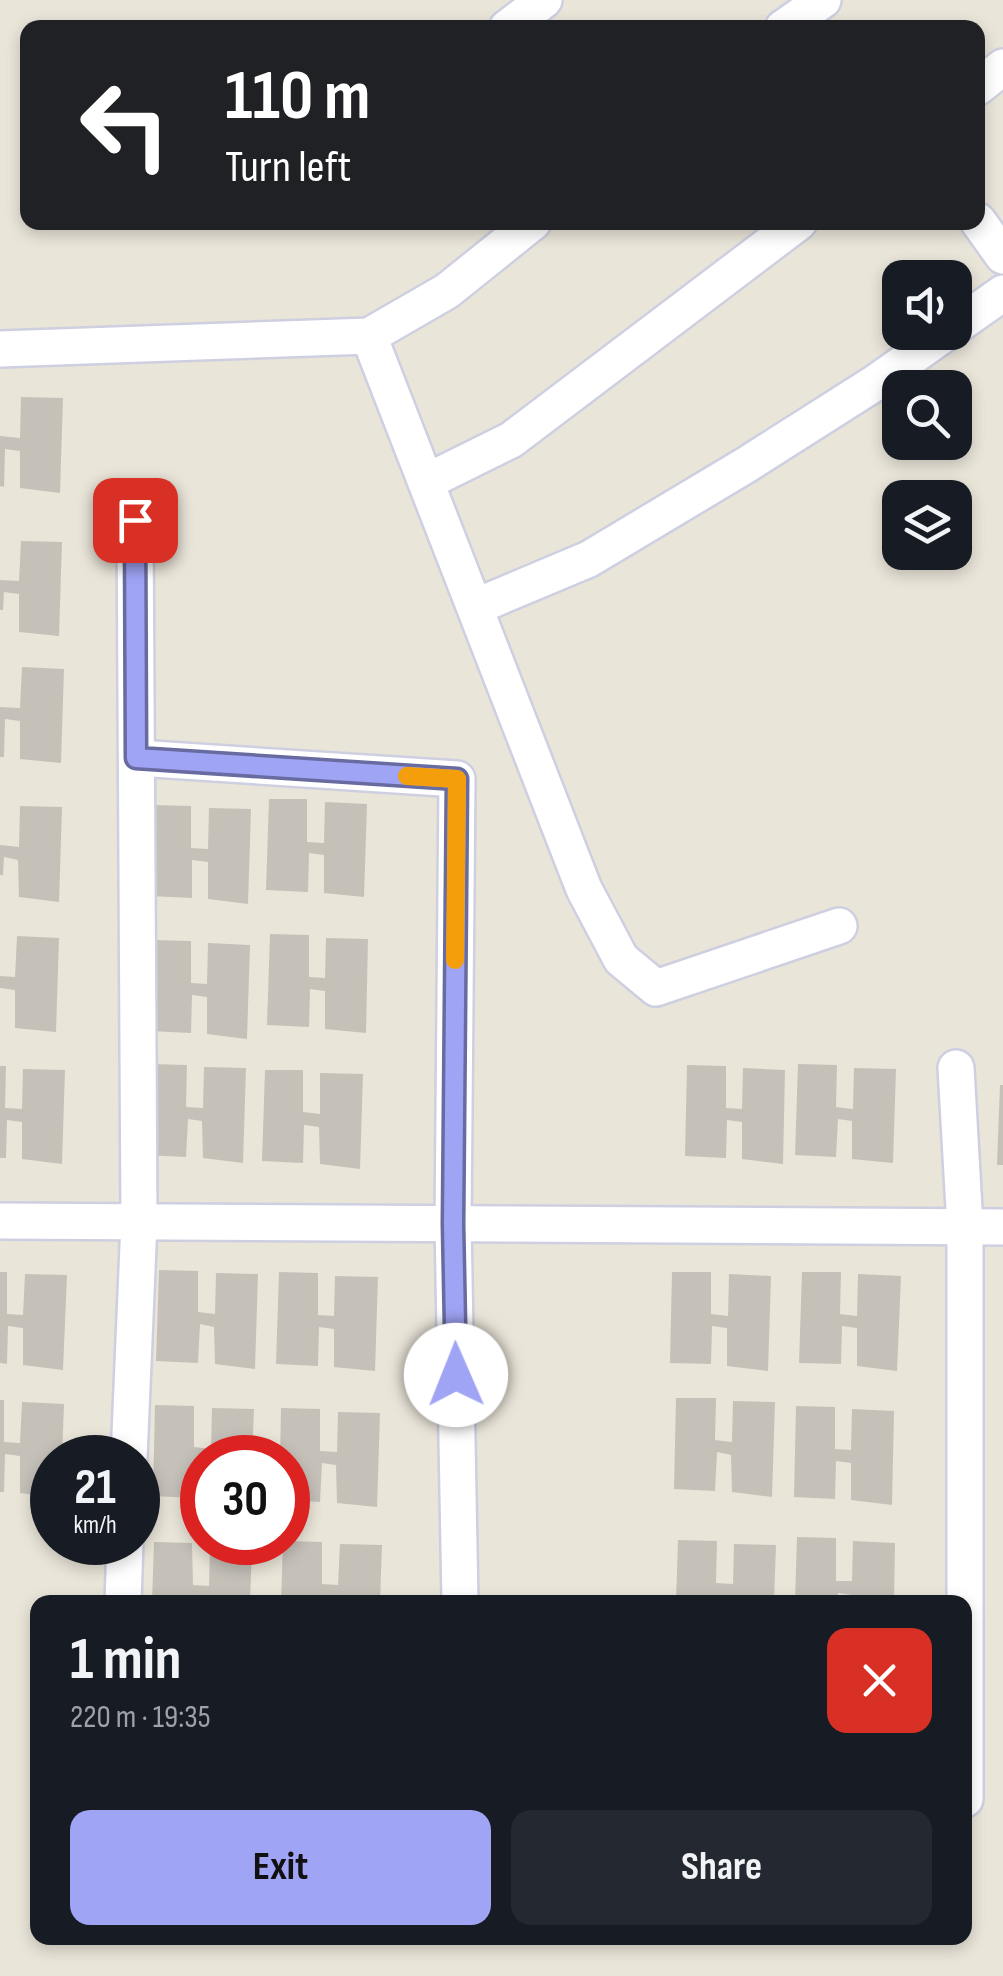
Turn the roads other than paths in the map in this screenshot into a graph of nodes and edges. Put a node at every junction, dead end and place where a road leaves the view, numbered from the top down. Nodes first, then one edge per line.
1 (544, 0) edge
2 (821, 0) edge
3 (518, 20) edge
4 (794, 20) edge
5 (523, 230) edge
6 (788, 230) edge
7 (985, 230) edge
8 (1003, 256) edge
9 (1003, 293) edge
10 (972, 315) edge
11 (370, 336) junction
12 (0, 349) edge
13 (922, 350) edge
14 (426, 482) junction
15 (135, 520) dead end
16 (474, 607) junction
17 (136, 758) junction
18 (840, 926) dead end
19 (956, 1068) dead end
20 (0, 1221) edge
21 (138, 1222) junction
22 (453, 1224) junction
23 (965, 1227) junction
24 (1003, 1227) edge
25 (130, 1435) edge
26 (124, 1565) edge
27 (123, 1595) edge
28 (460, 1595) edge
29 (965, 1595) edge

1 - 3 street
2 - 4 street
5 - 11 street
6 - 14 street
7 - 8 street
9 - 10 street
11 - 12 street
11 - 14 street
13 - 16 street
14 - 16 street
15 - 17 street
16 - 18 street
17 - 21 street
17 - 22 street
19 - 23 street
20 - 21 street
21 - 22 street
21 - 25 street
22 - 23 street
22 - 28 street
23 - 24 street
23 - 29 street
26 - 27 street

